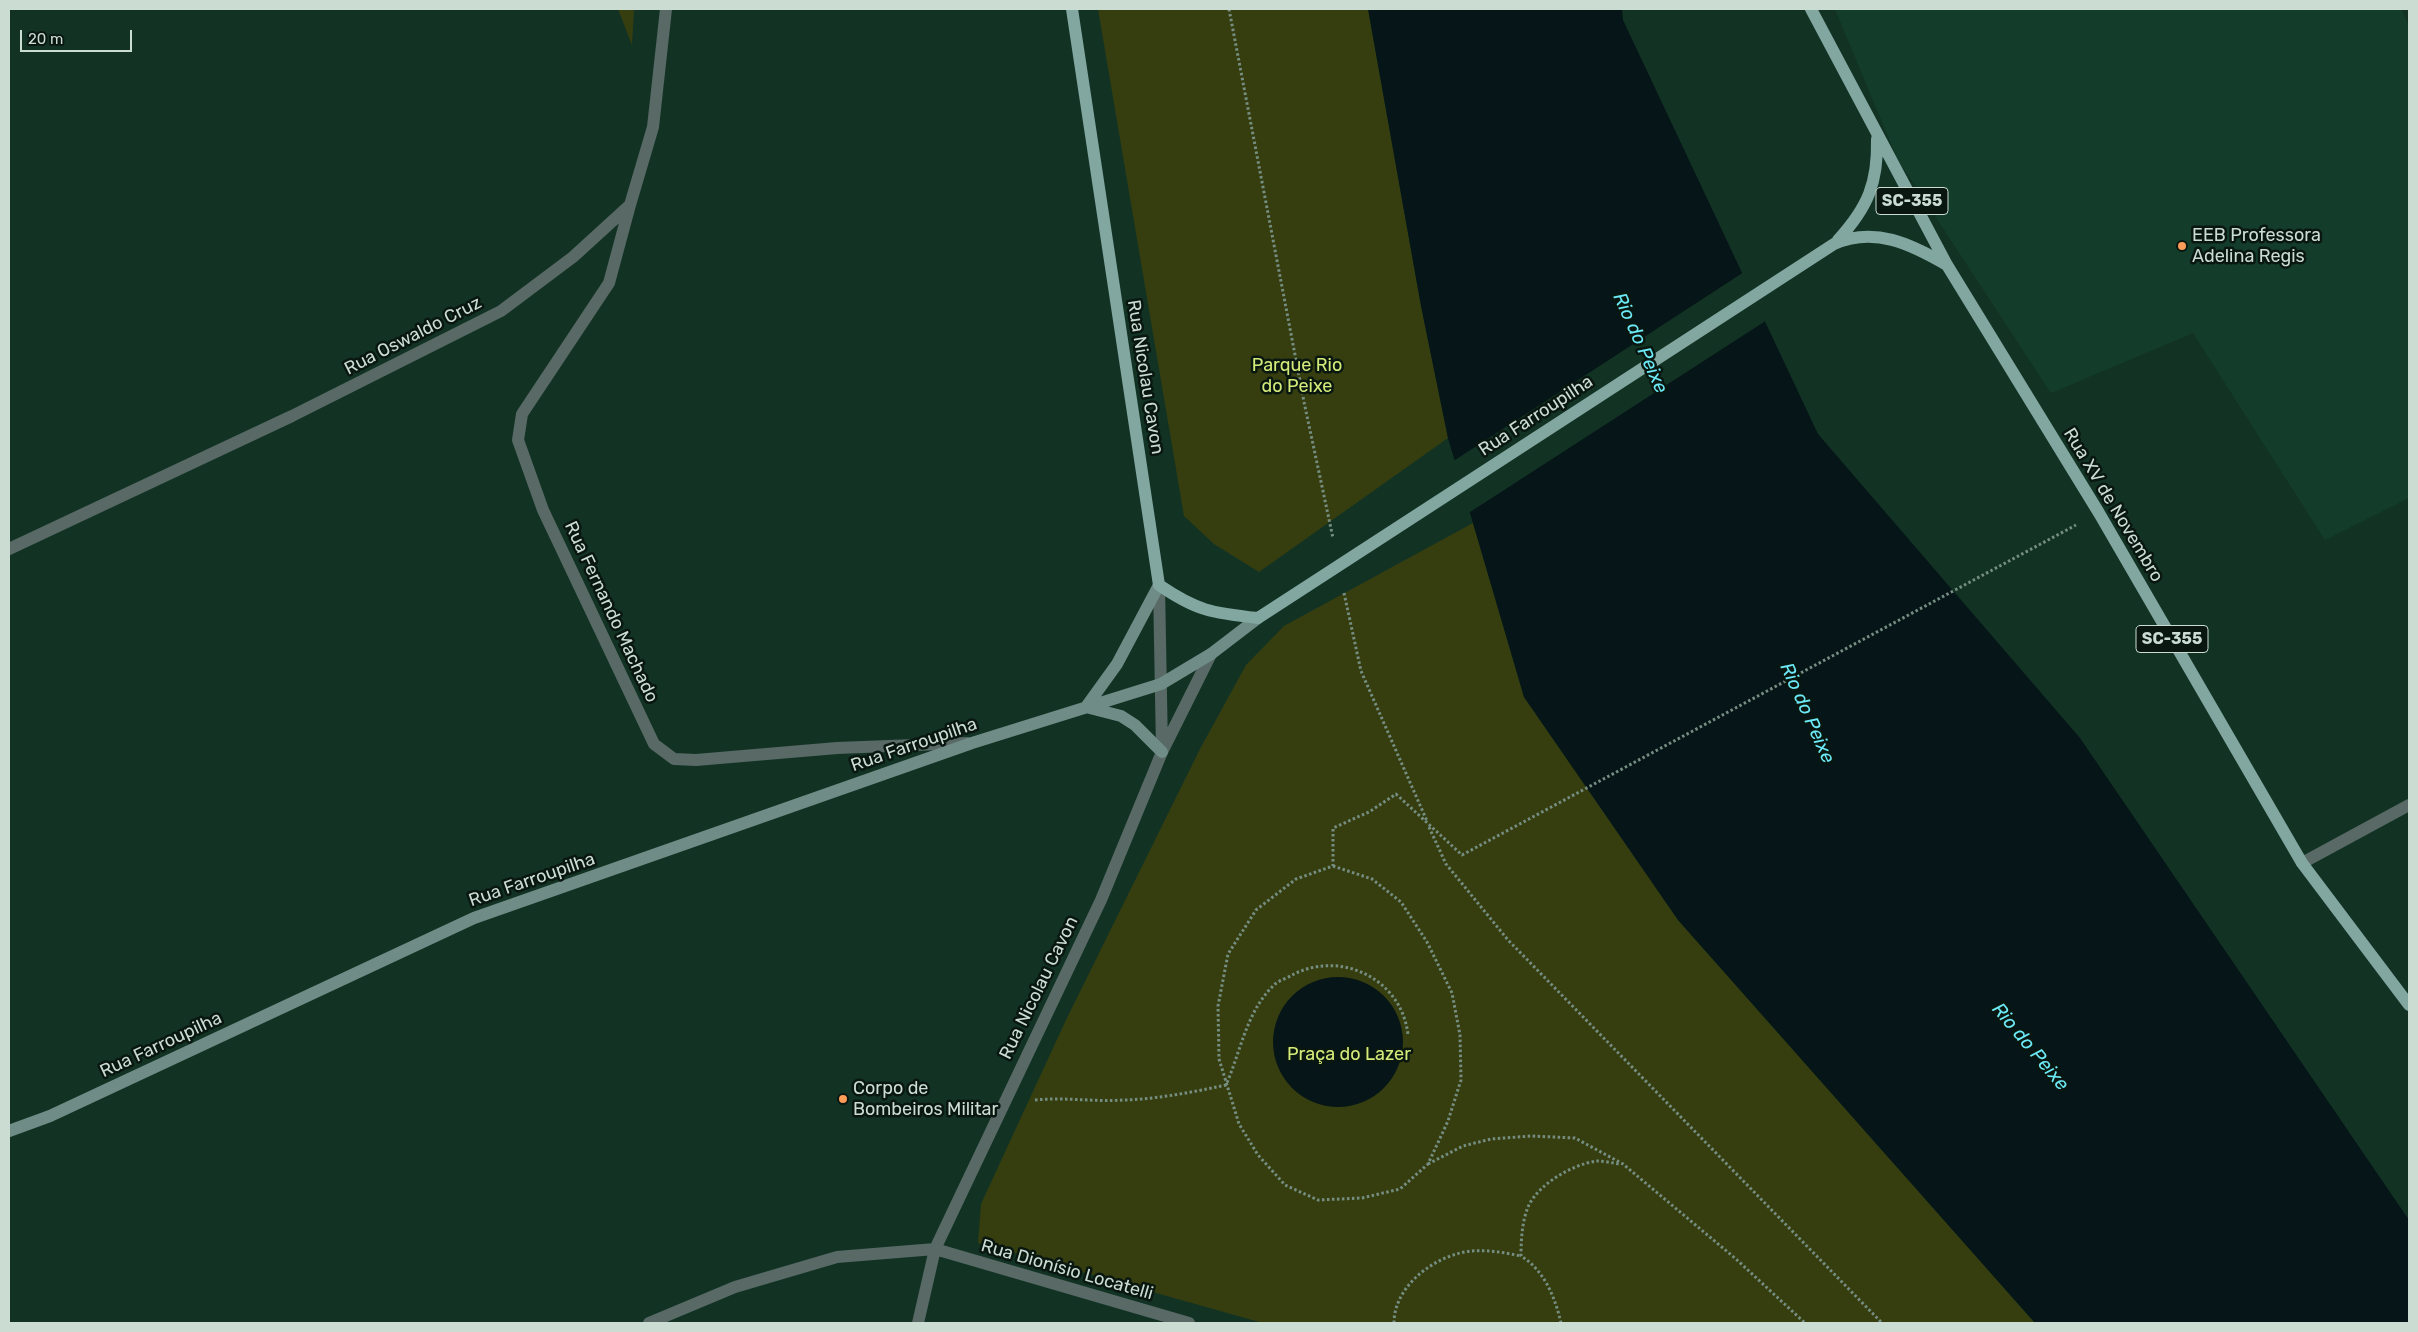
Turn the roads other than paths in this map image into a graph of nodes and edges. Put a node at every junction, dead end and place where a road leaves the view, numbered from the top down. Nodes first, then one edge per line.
1 (666, 9) edge
2 (1072, 9) edge
3 (1811, 9) edge
4 (1877, 136) junction
5 (630, 205) junction
6 (1834, 244) junction
7 (1947, 264) junction
8 (9, 549) edge
9 (1159, 585) junction
10 (1258, 618) junction
11 (1210, 654) junction
12 (1161, 684) junction
13 (1086, 708) junction
14 (972, 743) junction
15 (1162, 752) junction
16 (2409, 805) edge
17 (2302, 863) junction
18 (2409, 1005) edge
19 (9, 1131) edge
20 (935, 1249) junction
21 (649, 1323) edge
22 (918, 1323) edge
23 (1190, 1323) edge

1 - 5 street
2 - 9 main road, Rua Nicolau Cavon
3 - 4 main road, Rua XV de Novembro / SC-355
4 - 6 main road, Rua Farroupilha
4 - 7 main road, Rua XV de Novembro / SC-355
5 - 8 street, Rua Oswaldo Cruz
5 - 14 street, Rua Fernando Machado
6 - 7 main road, Rua Farroupilha
6 - 10 main road, Rua Farroupilha
7 - 17 main road, Rua XV de Novembro / SC-355
9 - 10 main road
9 - 12 street, Rua Nicolau Cavon
9 - 13 street
10 - 11 street, Rua Farroupilha
11 - 12 street, Rua Farroupilha
11 - 15 street, Rua Nicolau Cavon
12 - 13 street, Rua Farroupilha
12 - 15 street, Rua Nicolau Cavon
13 - 14 street, Rua Farroupilha
13 - 15 street
14 - 19 street, Rua Farroupilha
15 - 20 street, Rua Nicolau Cavon
16 - 17 street
17 - 18 main road, Rua XV de Novembro / SC-355
20 - 21 street
20 - 22 street, Rua Nicolau Cavon
20 - 23 street, Rua Dionísio Locatelli

